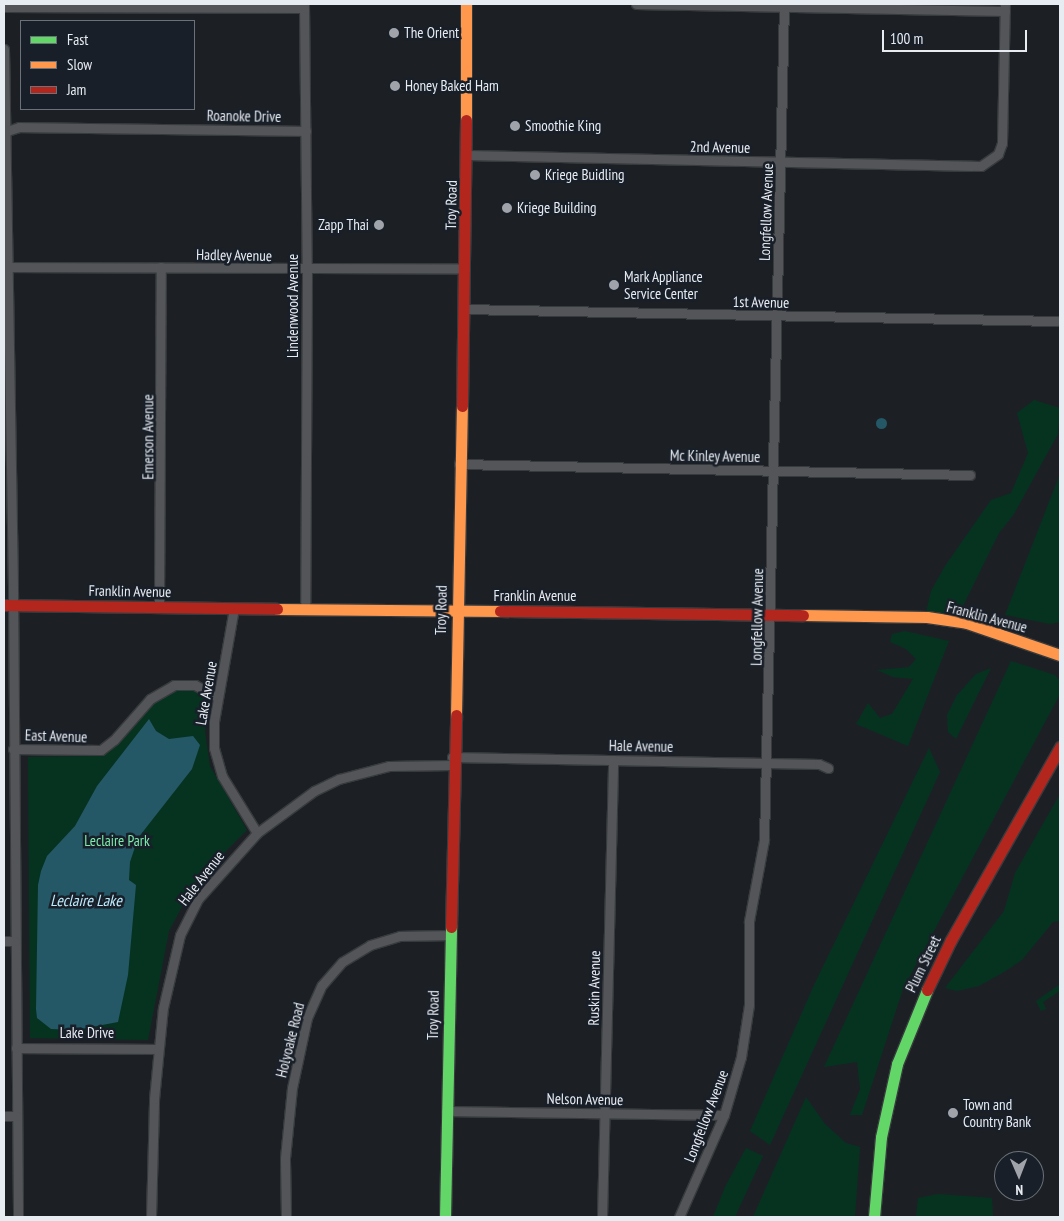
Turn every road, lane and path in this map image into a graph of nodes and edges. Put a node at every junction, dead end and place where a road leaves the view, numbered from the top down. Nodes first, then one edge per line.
1 (466, 4) edge
2 (636, 4) edge
3 (784, 5) edge
4 (304, 6) edge
5 (4, 7) edge
6 (1005, 8) edge
7 (4, 49) edge
8 (4, 131) edge
9 (306, 131) junction
10 (466, 155) junction
11 (781, 162) junction
12 (6, 267) edge
13 (161, 267) junction
14 (465, 269) junction
15 (307, 270) junction
16 (464, 309) junction
17 (777, 316) junction
18 (1057, 321) dead end
19 (459, 464) junction
20 (774, 470) junction
21 (970, 475) dead end
22 (8, 605) edge
23 (159, 607) junction
24 (234, 608) junction
25 (305, 609) junction
26 (456, 611) junction
27 (772, 613) junction
28 (1060, 655) edge
29 (218, 698) junction
30 (1060, 747) edge
31 (13, 748) junction
32 (612, 760) junction
33 (452, 761) junction
34 (768, 762) junction
35 (828, 768) dead end
36 (257, 833) junction
37 (449, 935) junction
38 (4, 941) edge
39 (15, 941) junction
40 (16, 1048) junction
41 (157, 1049) junction
42 (446, 1111) junction
43 (605, 1114) junction
44 (724, 1115) junction
45 (4, 1116) edge
46 (17, 1116) junction
47 (18, 1217) edge
48 (151, 1217) edge
49 (286, 1217) edge
50 (445, 1217) edge
51 (602, 1217) edge
52 (679, 1217) edge
53 (874, 1217) edge

1 - 10 main road, Troy Road
2 - 3 street
3 - 6 street
3 - 11 street, Longfellow Avenue
4 - 5 street
4 - 9 street, Lindenwood Avenue
6 - 11 street, 2nd Avenue
7 - 8 street
8 - 9 street, Roanoke Drive
8 - 12 street
9 - 15 street, Lindenwood Avenue
10 - 11 street, 2nd Avenue
10 - 14 main road, Troy Road
11 - 17 street, Longfellow Avenue
12 - 13 street, Hadley Avenue
12 - 22 street
13 - 15 street, Hadley Avenue
13 - 23 street, Emerson Avenue
14 - 15 street, Hadley Avenue
14 - 16 main road, Troy Road
15 - 25 street, Lindenwood Avenue
16 - 17 street, 1st Avenue
16 - 19 main road, Troy Road
17 - 18 street, 1st Avenue
17 - 20 street, Longfellow Avenue
19 - 20 street, Mc Kinley Avenue
19 - 26 main road, Troy Road
20 - 21 street, Mc Kinley Avenue
20 - 27 street, Longfellow Avenue
22 - 23 main road, Franklin Avenue
22 - 31 street
23 - 24 main road, Franklin Avenue
24 - 25 main road, Franklin Avenue
24 - 29 street, Lake Avenue
25 - 26 main road, Franklin Avenue
26 - 27 main road, Franklin Avenue
26 - 33 main road, Troy Road
27 - 28 main road, Franklin Avenue
27 - 34 street, Longfellow Avenue
29 - 31 street, East Avenue
29 - 36 street, Lake Avenue
30 - 53 main road, Plum Street
31 - 39 street
32 - 33 street, Hale Avenue
32 - 34 street, Hale Avenue
32 - 43 street, Ruskin Avenue
33 - 36 street, Hale Avenue
33 - 37 main road, Troy Road
34 - 35 street, Hale Avenue
34 - 44 street, Longfellow Avenue
36 - 41 street, Hale Avenue
37 - 42 main road, Troy Road
37 - 49 street, Holyoake Road
38 - 39 street
39 - 40 street
40 - 41 street, Lake Drive
40 - 46 street
41 - 48 street, Hale Avenue
42 - 43 street, Nelson Avenue
42 - 50 main road, Troy Road
43 - 44 street, Nelson Avenue
43 - 51 street, Ruskin Avenue
44 - 52 street, Longfellow Avenue
45 - 46 street
46 - 47 street

